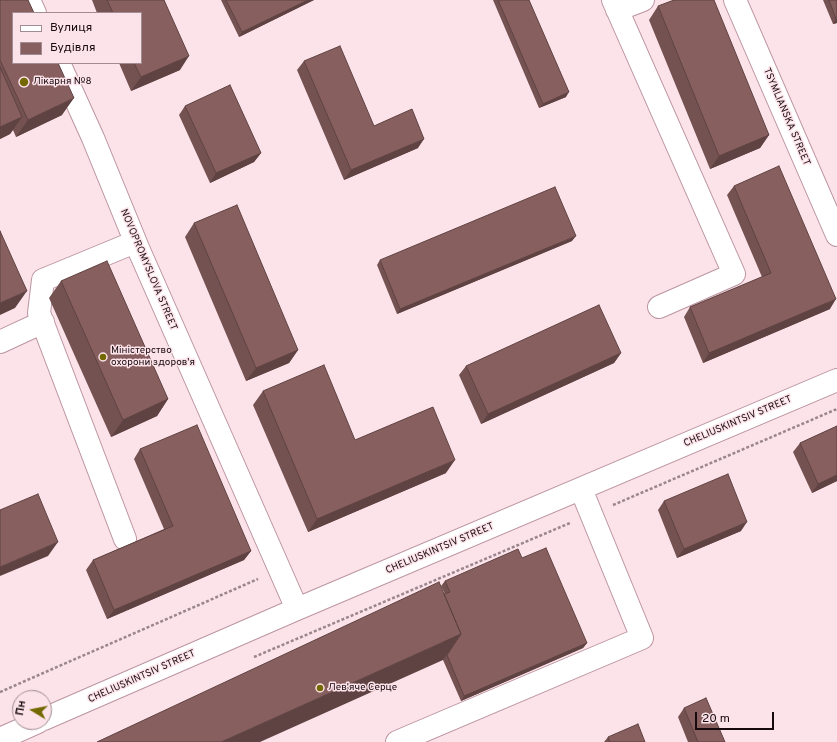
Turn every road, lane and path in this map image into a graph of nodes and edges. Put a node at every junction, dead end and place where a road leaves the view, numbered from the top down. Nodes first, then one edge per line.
1 (29, 0) edge
2 (643, 0) edge
3 (735, 0) edge
4 (615, 5) edge
5 (35, 12) edge
6 (58, 64) edge
7 (837, 235) edge
8 (135, 242) junction
9 (658, 307) dead end
10 (43, 322) junction
11 (0, 342) edge
12 (837, 380) edge
13 (837, 409) edge
14 (581, 488) junction
15 (592, 514) junction
16 (125, 540) dead end
17 (279, 570) junction
18 (297, 609) junction
19 (250, 659) dead end
20 (0, 692) edge
21 (52, 716) edge
22 (20, 730) edge
23 (0, 739) edge
24 (397, 742) edge

1 - 5 street
2 - 4 street
3 - 7 street, TSYMLIANSKA STREET
4 - 9 street
6 - 8 street, NOVOPROMYSLOVA STREET
8 - 10 street
8 - 17 street, NOVOPROMYSLOVA STREET
10 - 11 street
10 - 16 street
12 - 14 street, CHELIUSKINTSIV STREET
13 - 15 path
14 - 15 street
14 - 18 street, CHELIUSKINTSIV STREET
15 - 19 path
15 - 24 street
17 - 18 street, NOVOPROMYSLOVA STREET
17 - 20 path
18 - 21 street, CHELIUSKINTSIV STREET
22 - 23 street

